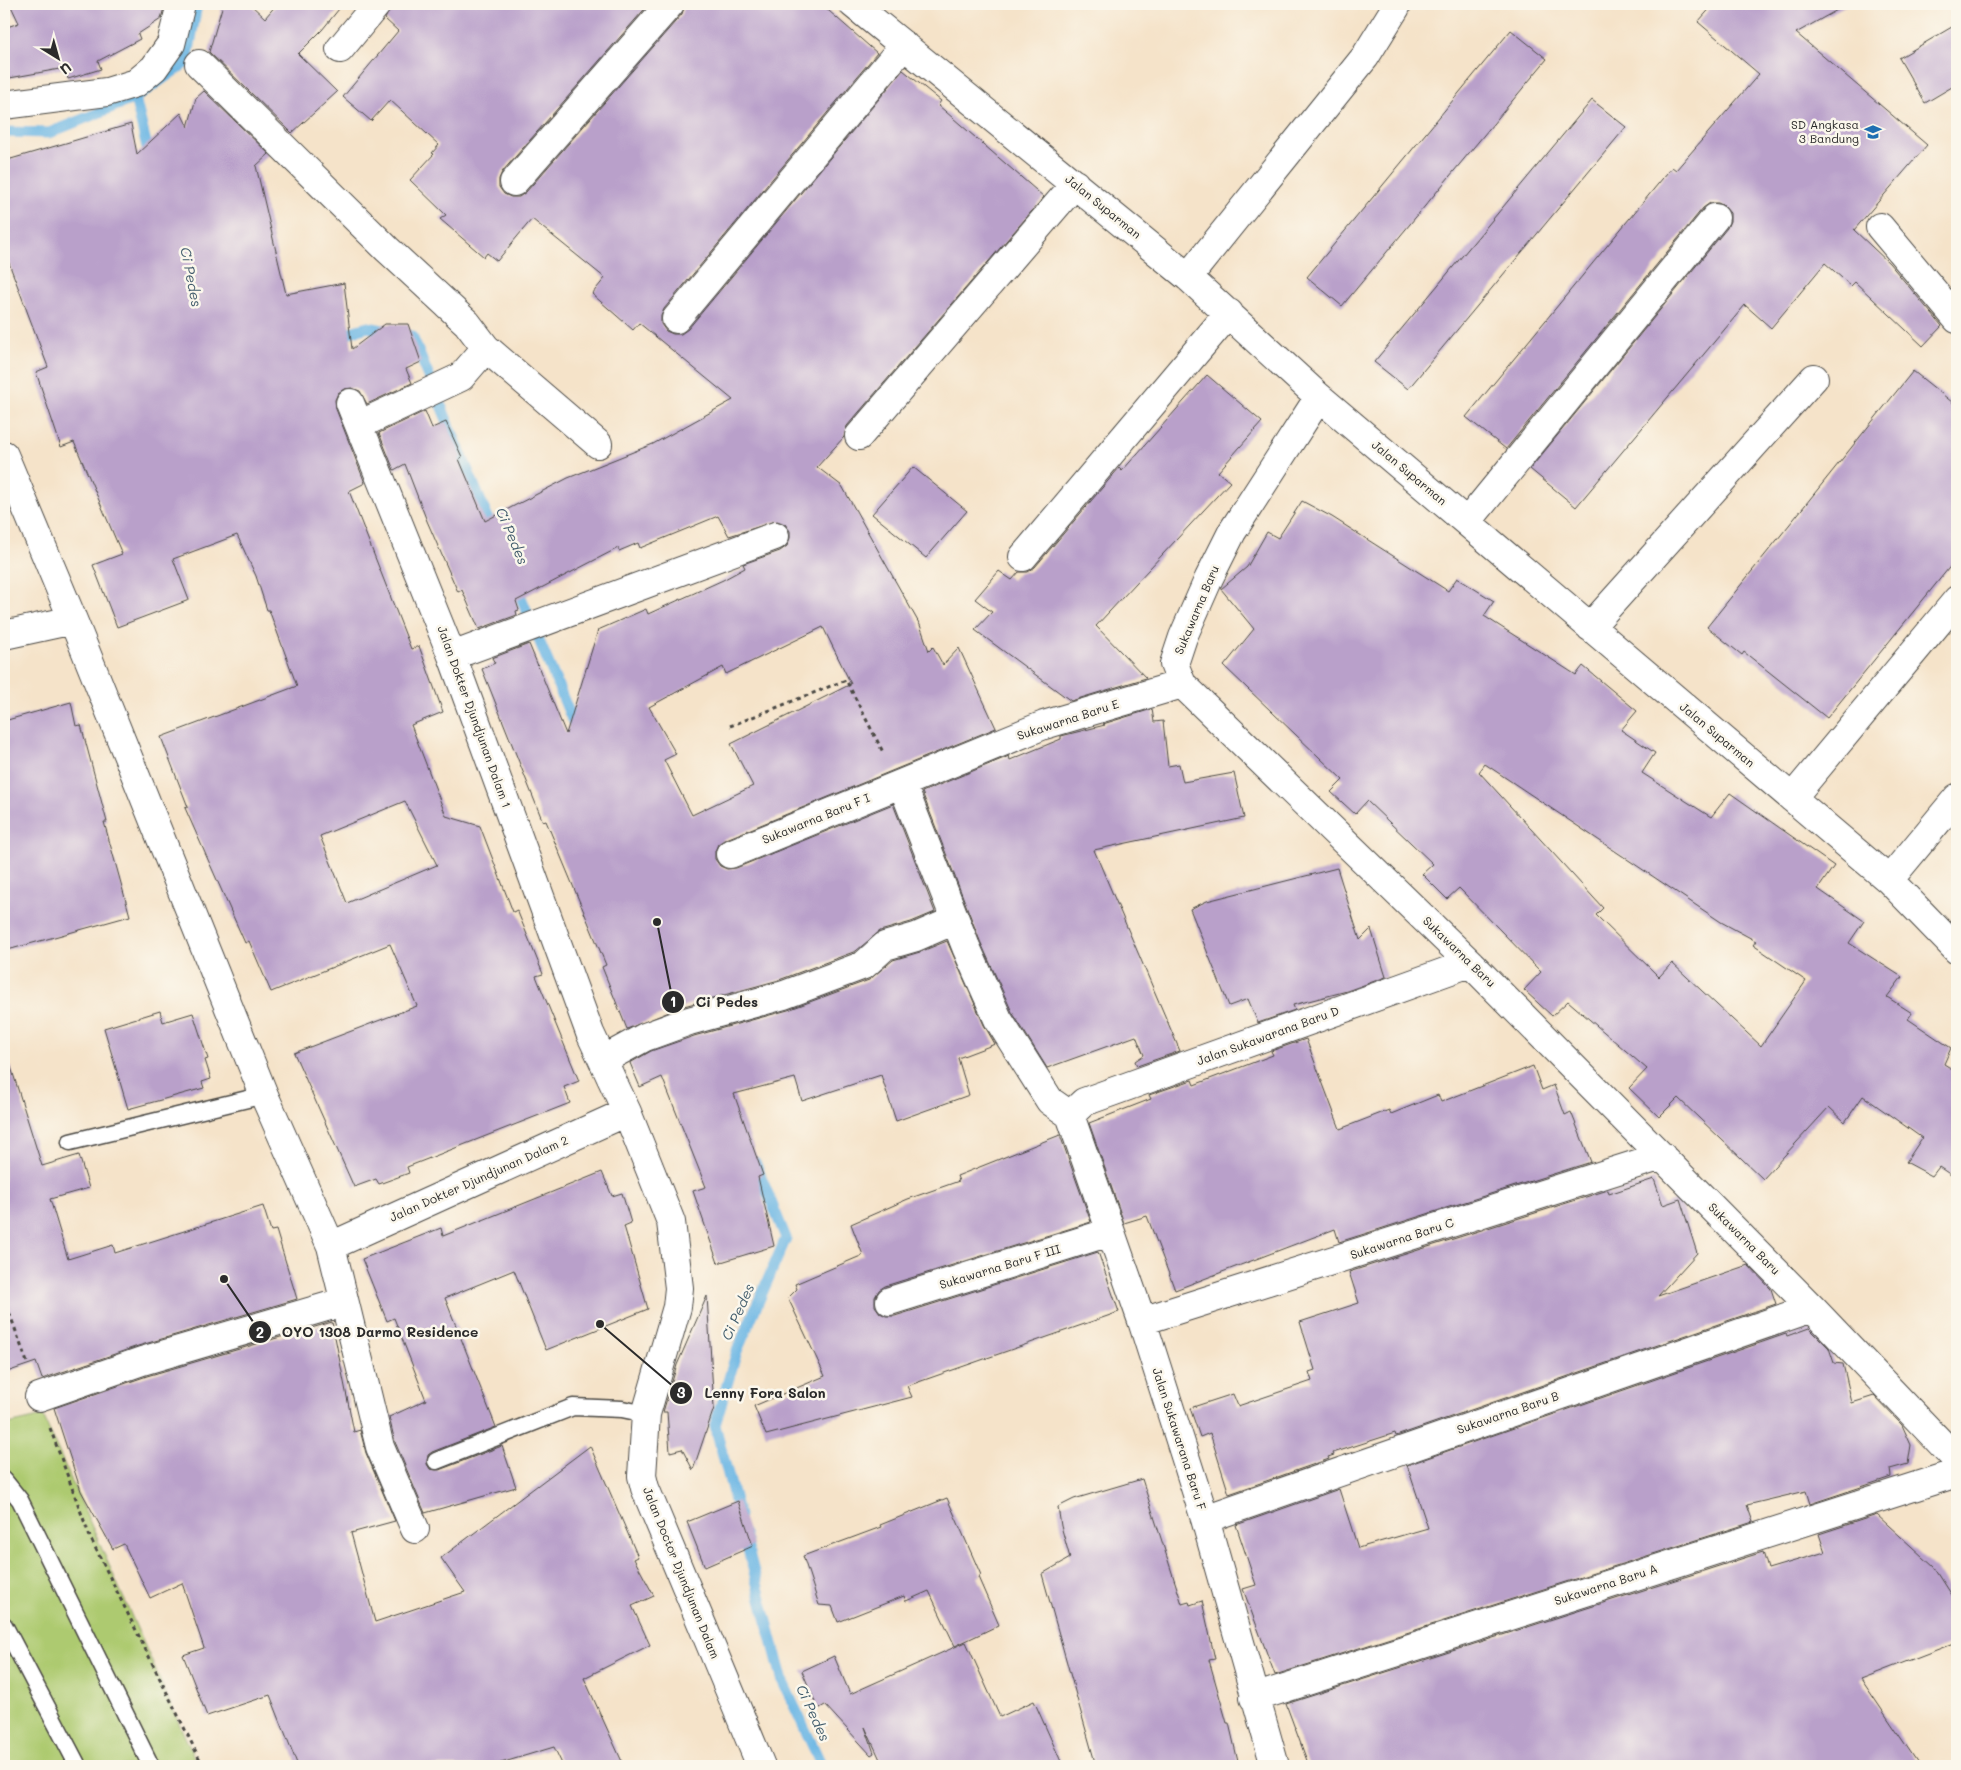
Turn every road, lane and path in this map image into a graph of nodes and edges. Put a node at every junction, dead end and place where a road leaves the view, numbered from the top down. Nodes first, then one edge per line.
1 (180, 4) edge
2 (377, 4) edge
3 (670, 4) edge
4 (853, 4) edge
5 (1396, 4) edge
6 (904, 45) junction
7 (340, 48) dead end
8 (200, 64) dead end
9 (4, 105) edge
10 (514, 182) dead end
11 (1075, 184) junction
12 (1715, 218) dead end
13 (1880, 227) dead end
14 (1188, 277) junction
15 (1228, 313) junction
16 (676, 319) dead end
17 (1957, 319) edge
18 (486, 348) junction
19 (1814, 378) dead end
20 (1319, 397) junction
21 (859, 436) dead end
22 (598, 444) dead end
23 (4, 455) edge
24 (1467, 522) junction
25 (775, 536) dead end
26 (1023, 556) dead end
27 (1957, 600) edge
28 (74, 620) junction
29 (1590, 627) junction
30 (4, 635) edge
31 (452, 656) junction
32 (1182, 684) junction
33 (730, 726) dead end
34 (902, 784) junction
35 (1792, 798) junction
36 (1957, 798) edge
37 (730, 854) dead end
38 (1889, 880) junction
39 (955, 920) junction
40 (1957, 950) edge
41 (1470, 963) junction
42 (590, 1033) joint
43 (603, 1060) junction
44 (264, 1095) junction
45 (627, 1112) junction
46 (1070, 1116) junction
47 (70, 1142) dead end
48 (1662, 1156) junction
49 (1110, 1232) junction
50 (331, 1246) junction
51 (4, 1298) edge
52 (890, 1301) dead end
53 (343, 1302) junction
54 (1812, 1308) junction
55 (1142, 1321) junction
56 (39, 1397) junction
57 (646, 1414) junction
58 (1957, 1460) edge
59 (436, 1461) dead end
60 (1957, 1473) edge
61 (4, 1480) edge
62 (1205, 1519) junction
63 (415, 1529) dead end
64 (4, 1626) edge
65 (1254, 1698) junction
66 (78, 1766) edge
67 (151, 1766) edge
68 (203, 1766) edge
69 (761, 1766) edge
70 (1275, 1766) edge

1 - 9 street
2 - 7 street
3 - 10 street
4 - 6 street, Jalan Suparman
5 - 14 street
6 - 11 street, Jalan Suparman
6 - 16 street
8 - 18 street
11 - 14 street, Jalan Suparman
11 - 21 street
12 - 24 street
13 - 17 street
14 - 15 street, Jalan Suparman
15 - 20 street, Jalan Suparman
15 - 26 street
18 - 22 street
18 - 31 street, Jalan Dokter Djundjunan Dalam 1
19 - 29 street
20 - 24 street, Jalan Suparman
20 - 32 street, Sukawarna Baru
23 - 28 street
24 - 29 street, Jalan Suparman
25 - 31 street
27 - 35 street
28 - 30 street
28 - 44 street
29 - 35 street, Jalan Suparman
31 - 42 street, Jalan Dokter Djundjunan Dalam 1
32 - 34 street, Sukawarna Baru E
32 - 41 street, Sukawarna Baru
33 - 34 path
34 - 37 street, Sukawarna Baru F I
34 - 39 street
35 - 38 street, Jalan Suparman
36 - 38 street
38 - 40 street, Jalan Suparman
39 - 43 street
39 - 46 street
41 - 46 street, Jalan Sukawarana Baru D
41 - 48 street, Sukawarna Baru
42 - 43 street, Jalan Doctor Djundjunan Dalam
43 - 45 street, Jalan Doctor Djundjunan Dalam
44 - 47 lane
44 - 50 street
45 - 50 street, Jalan Dokter Djundjunan Dalam 2
45 - 57 street, Jalan Doctor Djundjunan Dalam
46 - 49 street, Jalan Sukawarana Baru F
48 - 54 street, Sukawarna Baru
48 - 55 street, Sukawarna Baru C
49 - 52 street, Sukawarna Baru F III
49 - 55 street, Jalan Sukawarana Baru F
50 - 53 street
51 - 56 path
53 - 56 street
53 - 63 street
54 - 58 street, Sukawarna Baru
54 - 62 street, Sukawarna Baru B
55 - 62 street, Jalan Sukawarana Baru F
56 - 68 path
57 - 59 lane
57 - 69 street, Jalan Doctor Djundjunan Dalam
60 - 65 street, Sukawarna Baru A
61 - 67 lane
62 - 65 street, Jalan Sukawarana Baru F
64 - 66 lane
65 - 70 street, Jalan Sukawarana Baru F

